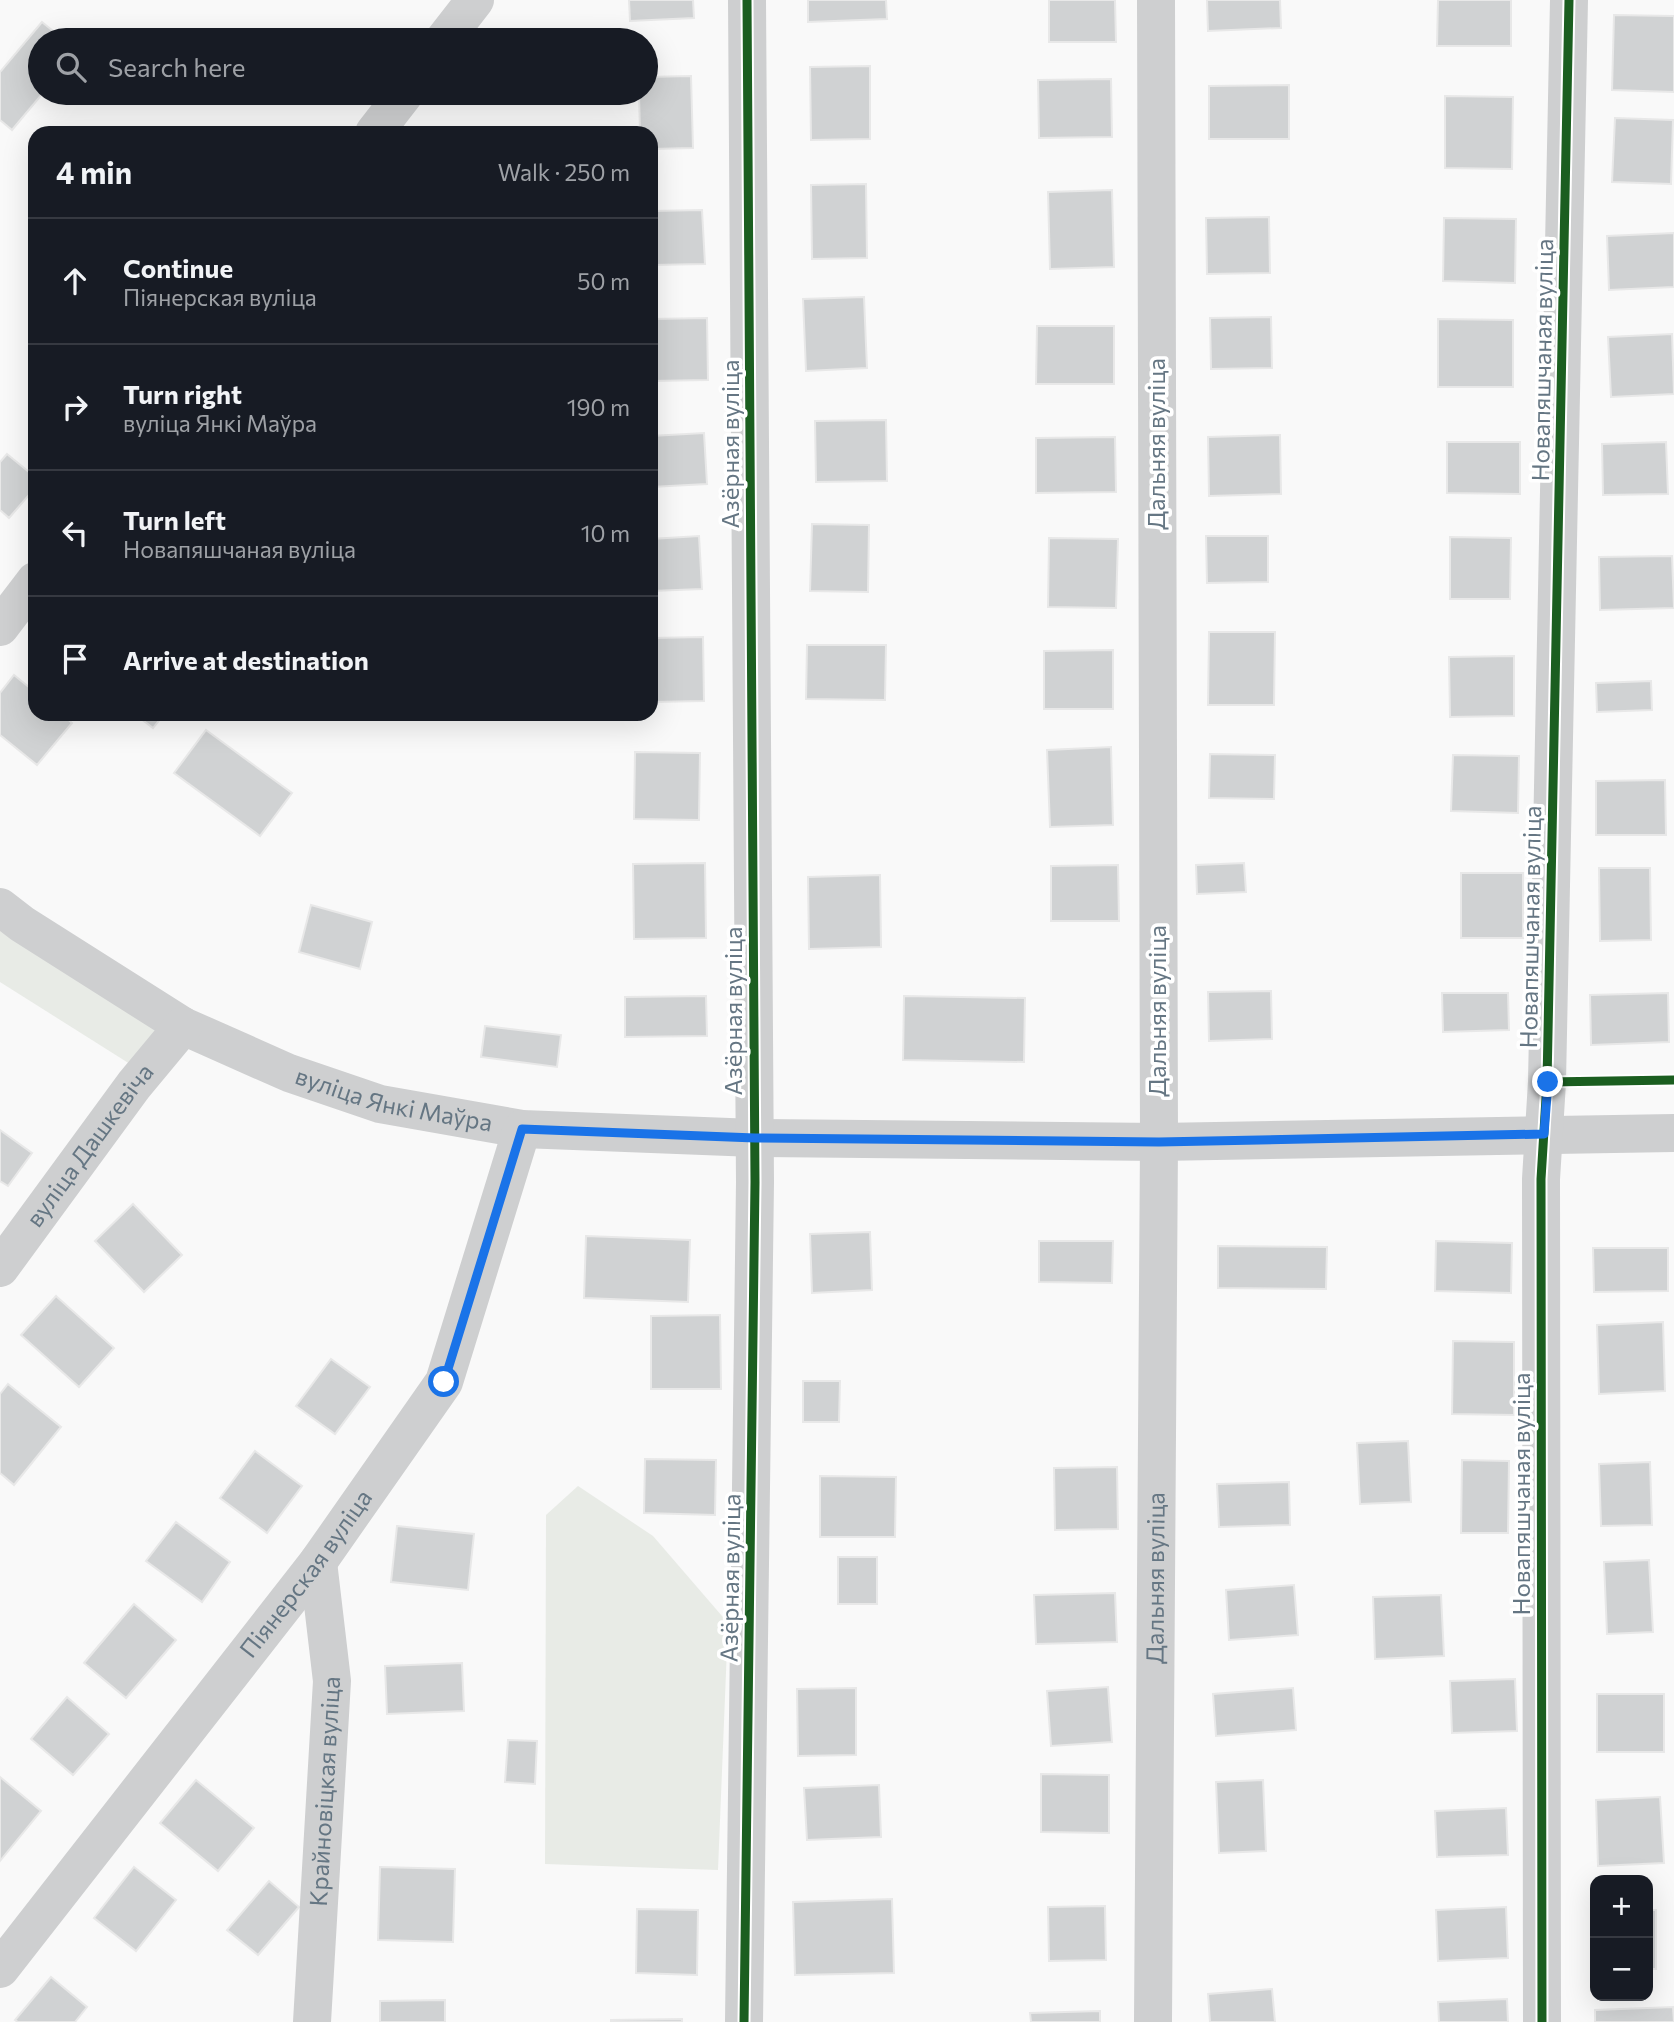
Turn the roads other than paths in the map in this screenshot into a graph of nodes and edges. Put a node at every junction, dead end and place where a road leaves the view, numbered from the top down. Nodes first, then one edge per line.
1 (475, 0) edge
2 (747, 0) edge
3 (1156, 0) edge
4 (1569, 0) edge
5 (453, 28) edge
6 (396, 105) edge
7 (379, 126) edge
8 (28, 590) edge
9 (0, 627) edge
10 (0, 907) edge
11 (183, 1026) junction
12 (522, 1129) junction
13 (1674, 1133) edge
14 (1544, 1134) junction
15 (755, 1138) junction
16 (1159, 1142) junction
17 (0, 1268) edge
18 (318, 1562) junction
19 (0, 1969) edge
20 (312, 2022) edge
21 (744, 2022) edge
22 (1153, 2022) edge
23 (1542, 2022) edge

1 - 5 street
2 - 15 street, Азёрная вуліца
3 - 16 street, Дальняя вуліца
4 - 14 street, Новапяшчаная вуліца
6 - 7 street
8 - 9 street
10 - 11 street, вуліца Янкі Маўра
11 - 12 street, вуліца Янкі Маўра
11 - 17 street, вуліца Дашкевіча
12 - 15 street, вуліца Янкі Маўра
12 - 18 street, Піянерская вуліца
13 - 14 street, вуліца Янкі Маўра
14 - 16 street, вуліца Янкі Маўра
14 - 23 street, Новапяшчаная вуліца
15 - 16 street, вуліца Янкі Маўра
15 - 21 street, Азёрная вуліца
16 - 22 street, Дальняя вуліца
18 - 19 street, Піянерская вуліца
18 - 20 street, Крайновіцкая вуліца

